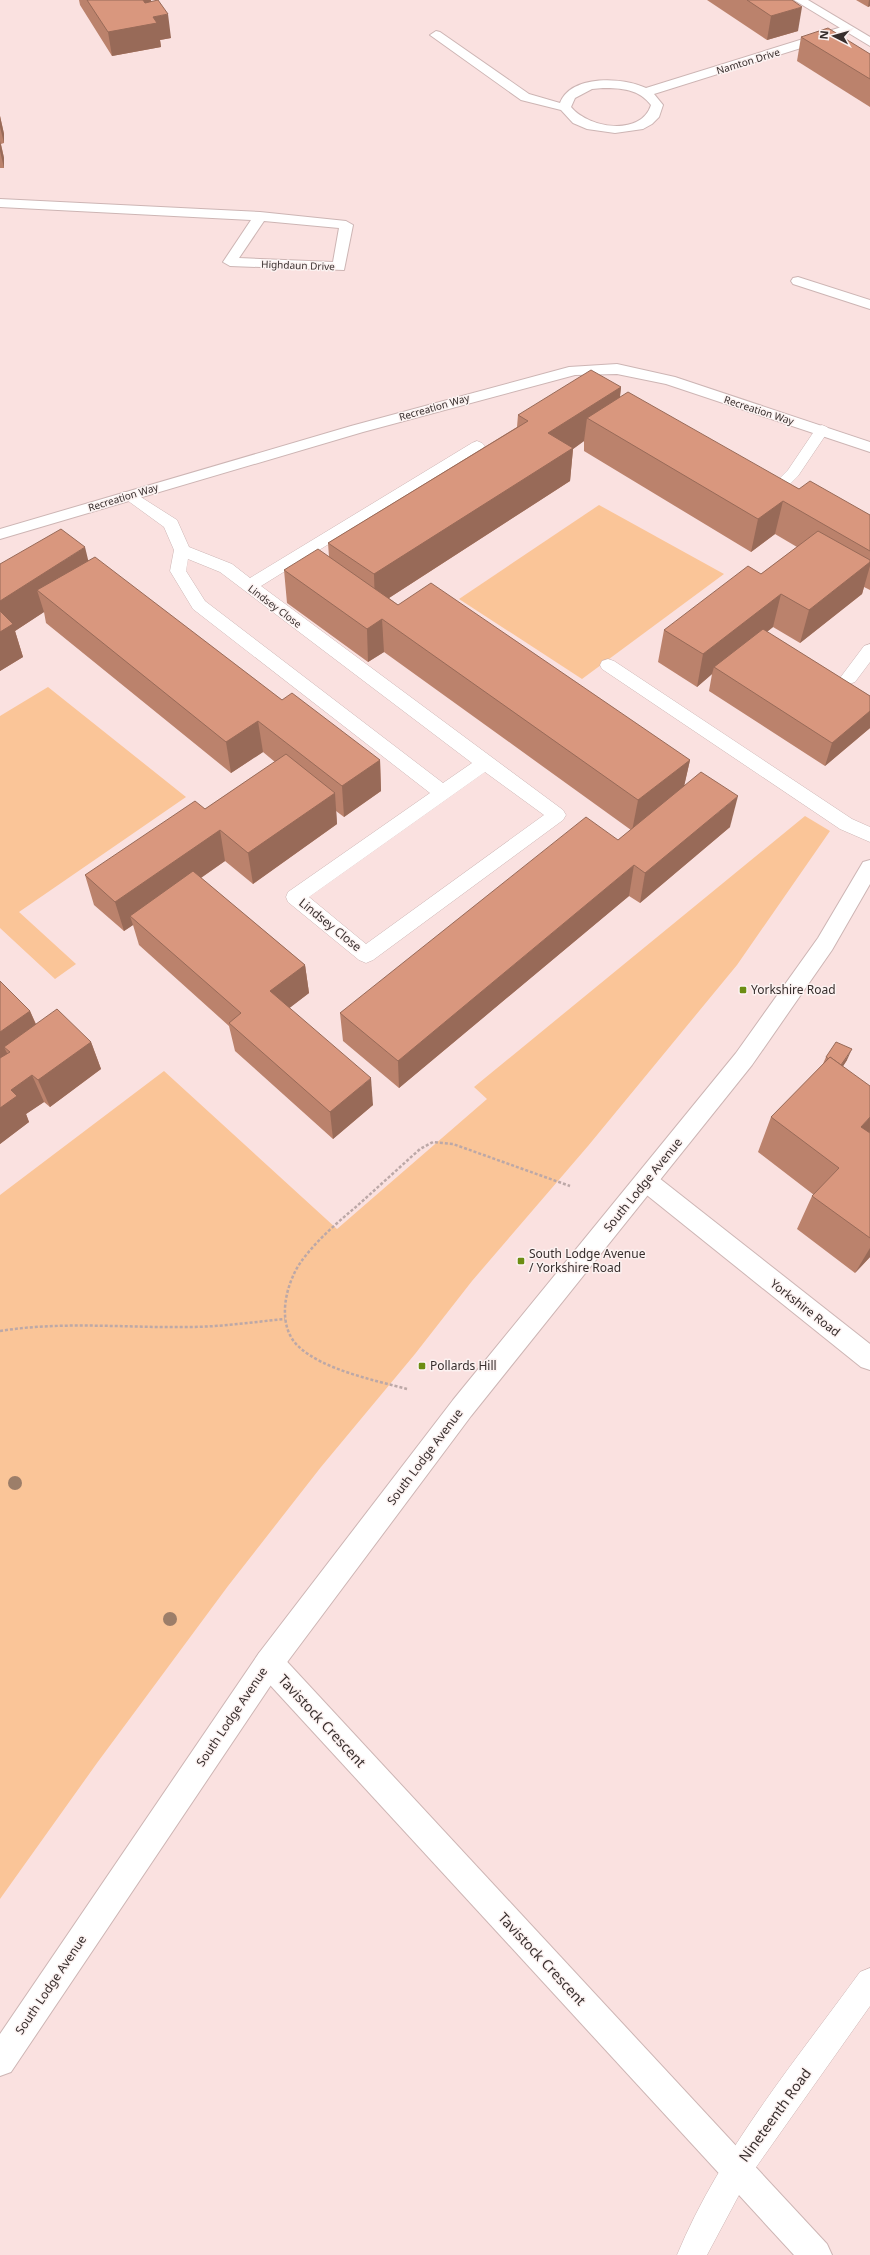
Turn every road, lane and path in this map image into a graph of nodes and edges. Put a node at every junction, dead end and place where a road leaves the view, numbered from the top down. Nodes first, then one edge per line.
1 (800, 0) edge
2 (848, 29) junction
3 (436, 35) dead end
4 (870, 42) edge
5 (647, 92) junction
6 (565, 107) junction
7 (0, 203) edge
8 (260, 216) junction
9 (798, 281) dead end
10 (870, 305) edge
11 (822, 430) junction
12 (477, 446) dead end
13 (870, 447) edge
14 (765, 481) edge
15 (128, 495) junction
16 (0, 534) edge
17 (182, 550) junction
18 (249, 586) junction
19 (870, 650) edge
20 (608, 665) dead end
21 (849, 678) dead end
22 (485, 763) junction
23 (443, 793) junction
24 (870, 835) edge
25 (870, 867) edge
26 (646, 1181) junction
27 (570, 1186) dead end
28 (285, 1319) junction
29 (0, 1331) edge
30 (870, 1359) edge
31 (407, 1389) dead end
32 (269, 1663) junction
33 (870, 1982) edge
34 (0, 2061) edge
35 (736, 2169) junction
36 (692, 2255) edge
37 (816, 2255) edge

1 - 2 street
2 - 4 street
2 - 5 street, Namton Drive
3 - 6 street
5 - 6 street
5 - 6 street
7 - 8 street, Highdaun Drive
8 - 8 street, Highdaun Drive
9 - 10 street
11 - 13 street, Recreation Way
11 - 14 lane
11 - 15 street, Recreation Way
12 - 18 lane
15 - 16 street, Recreation Way
15 - 17 lane
17 - 18 lane, Lindsey Close
17 - 23 lane
18 - 22 lane, Lindsey Close
19 - 21 lane
20 - 24 lane
22 - 23 lane, Lindsey Close
22 - 23 lane, Lindsey Close
25 - 26 street, South Lodge Avenue
26 - 30 street, Yorkshire Road
26 - 32 street, South Lodge Avenue
27 - 28 path
28 - 29 path
28 - 31 path
32 - 34 street, South Lodge Avenue
32 - 35 street, Tavistock Crescent
33 - 35 lane, Nineteenth Road
35 - 36 lane, Nineteenth Road
35 - 37 street, Tavistock Crescent

